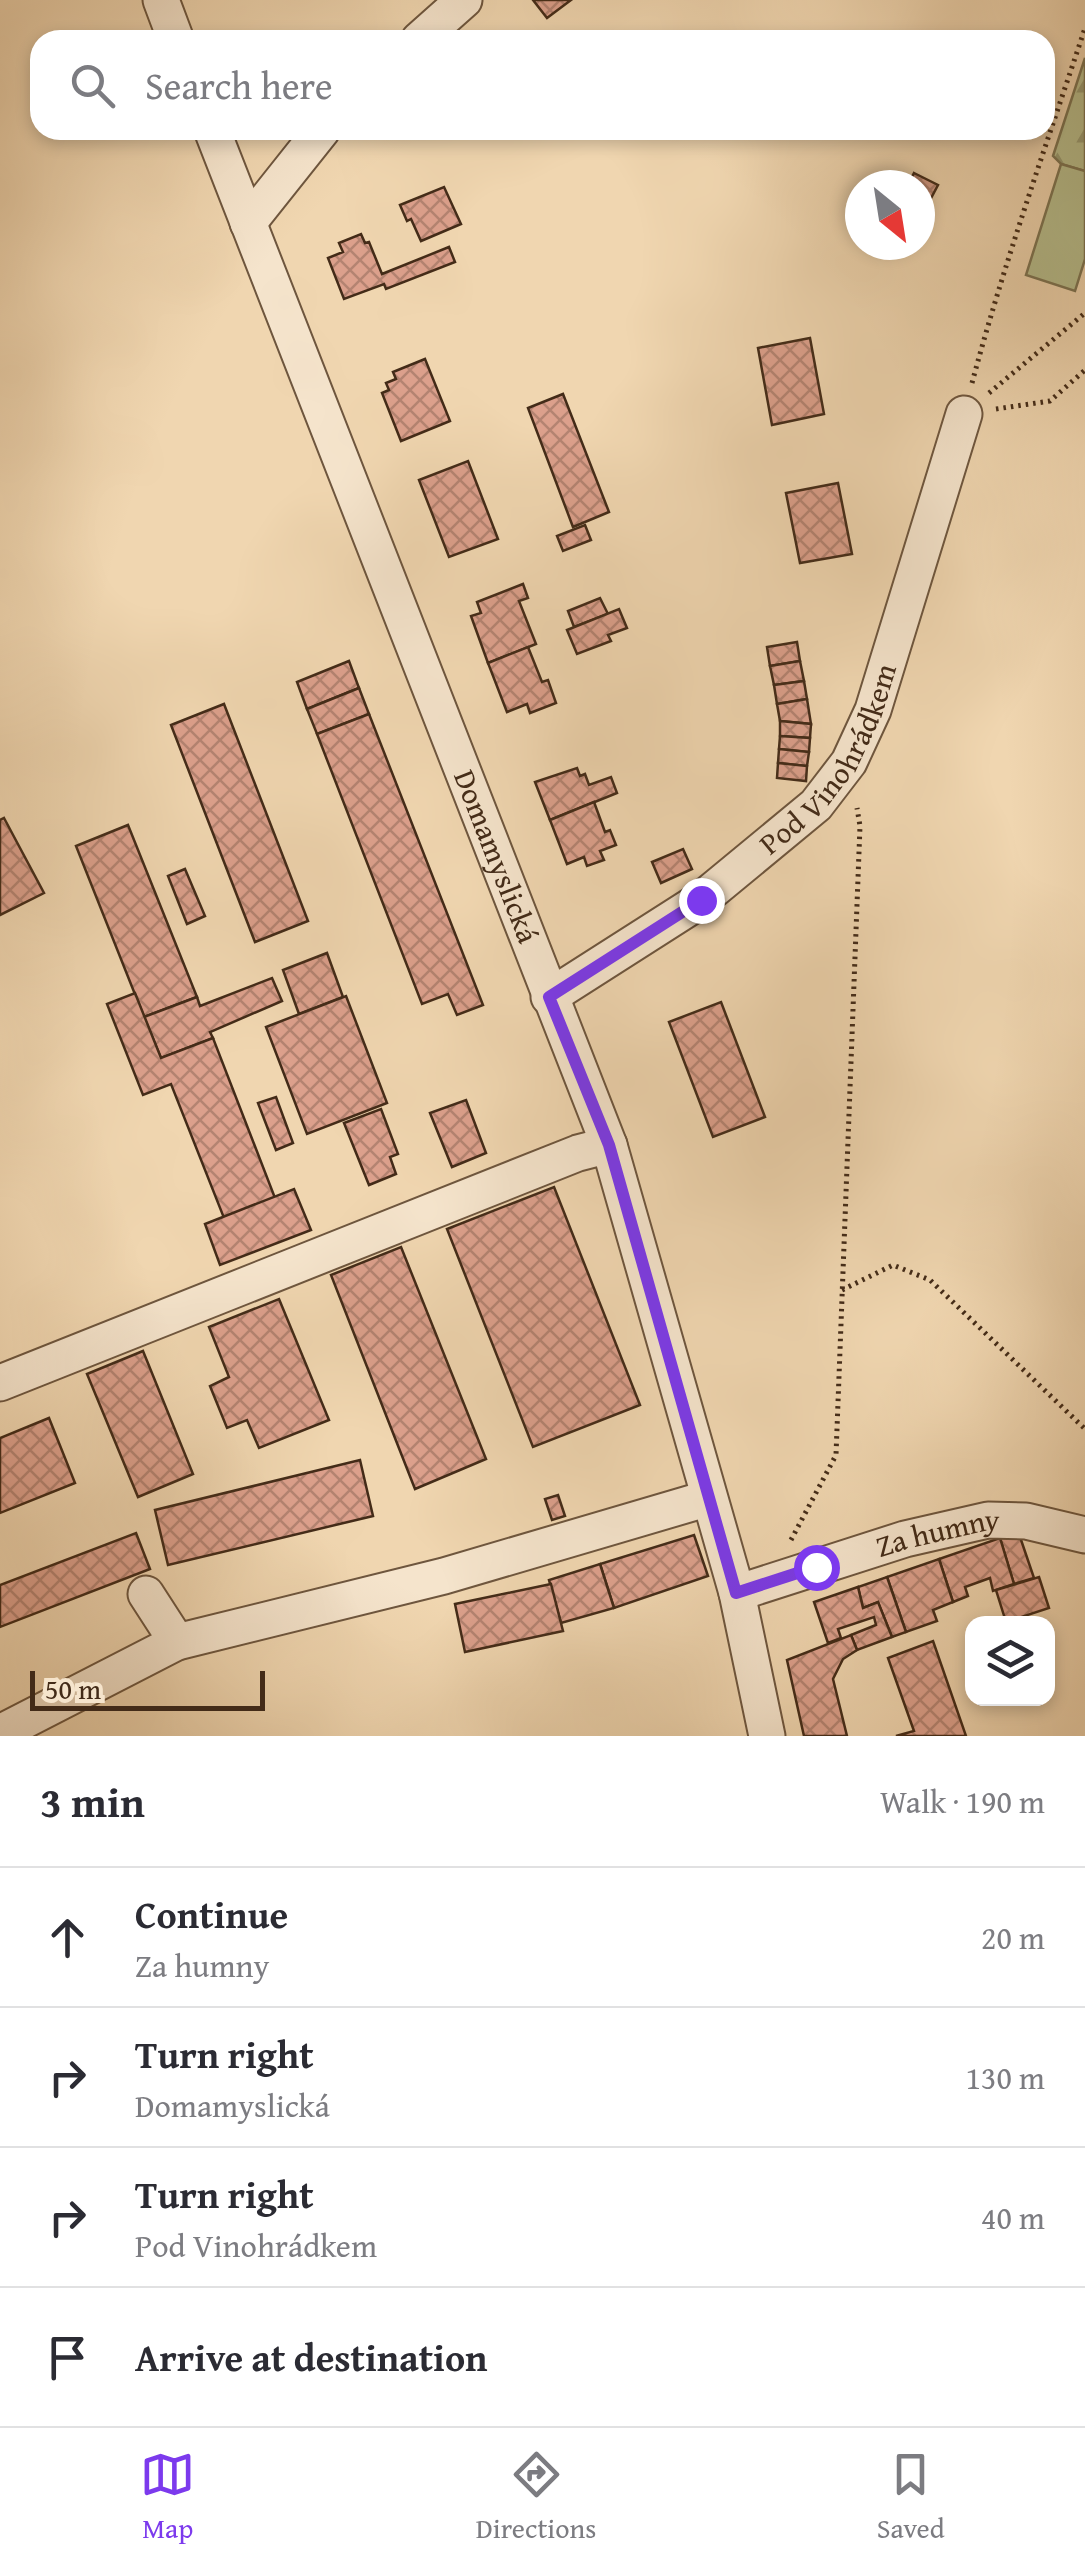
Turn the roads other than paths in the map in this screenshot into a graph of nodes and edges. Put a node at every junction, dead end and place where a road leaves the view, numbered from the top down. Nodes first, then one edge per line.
1 (161, 0) edge
2 (464, 0) edge
3 (172, 30) edge
4 (430, 30) edge
5 (216, 140) edge
6 (314, 140) edge
7 (248, 223) junction
8 (964, 414) road end
9 (549, 997) junction
10 (609, 1145) junction
11 (0, 1383) edge
12 (710, 1498) junction
13 (1085, 1535) edge
14 (753, 1588) junction
15 (146, 1594) dead end
16 (176, 1642) junction
17 (0, 1733) edge
18 (767, 1736) edge

1 - 3 street
2 - 4 street
5 - 7 street, Domamyslická
6 - 7 street
7 - 9 street, Domamyslická
8 - 9 street, Pod Vinohrádkem
9 - 10 street, Domamyslická
10 - 11 street
10 - 12 street, Domamyslická
12 - 14 street, Domamyslická
12 - 16 street
13 - 14 street, Za humny
14 - 18 street, Domamyslická
15 - 16 street
16 - 17 street

